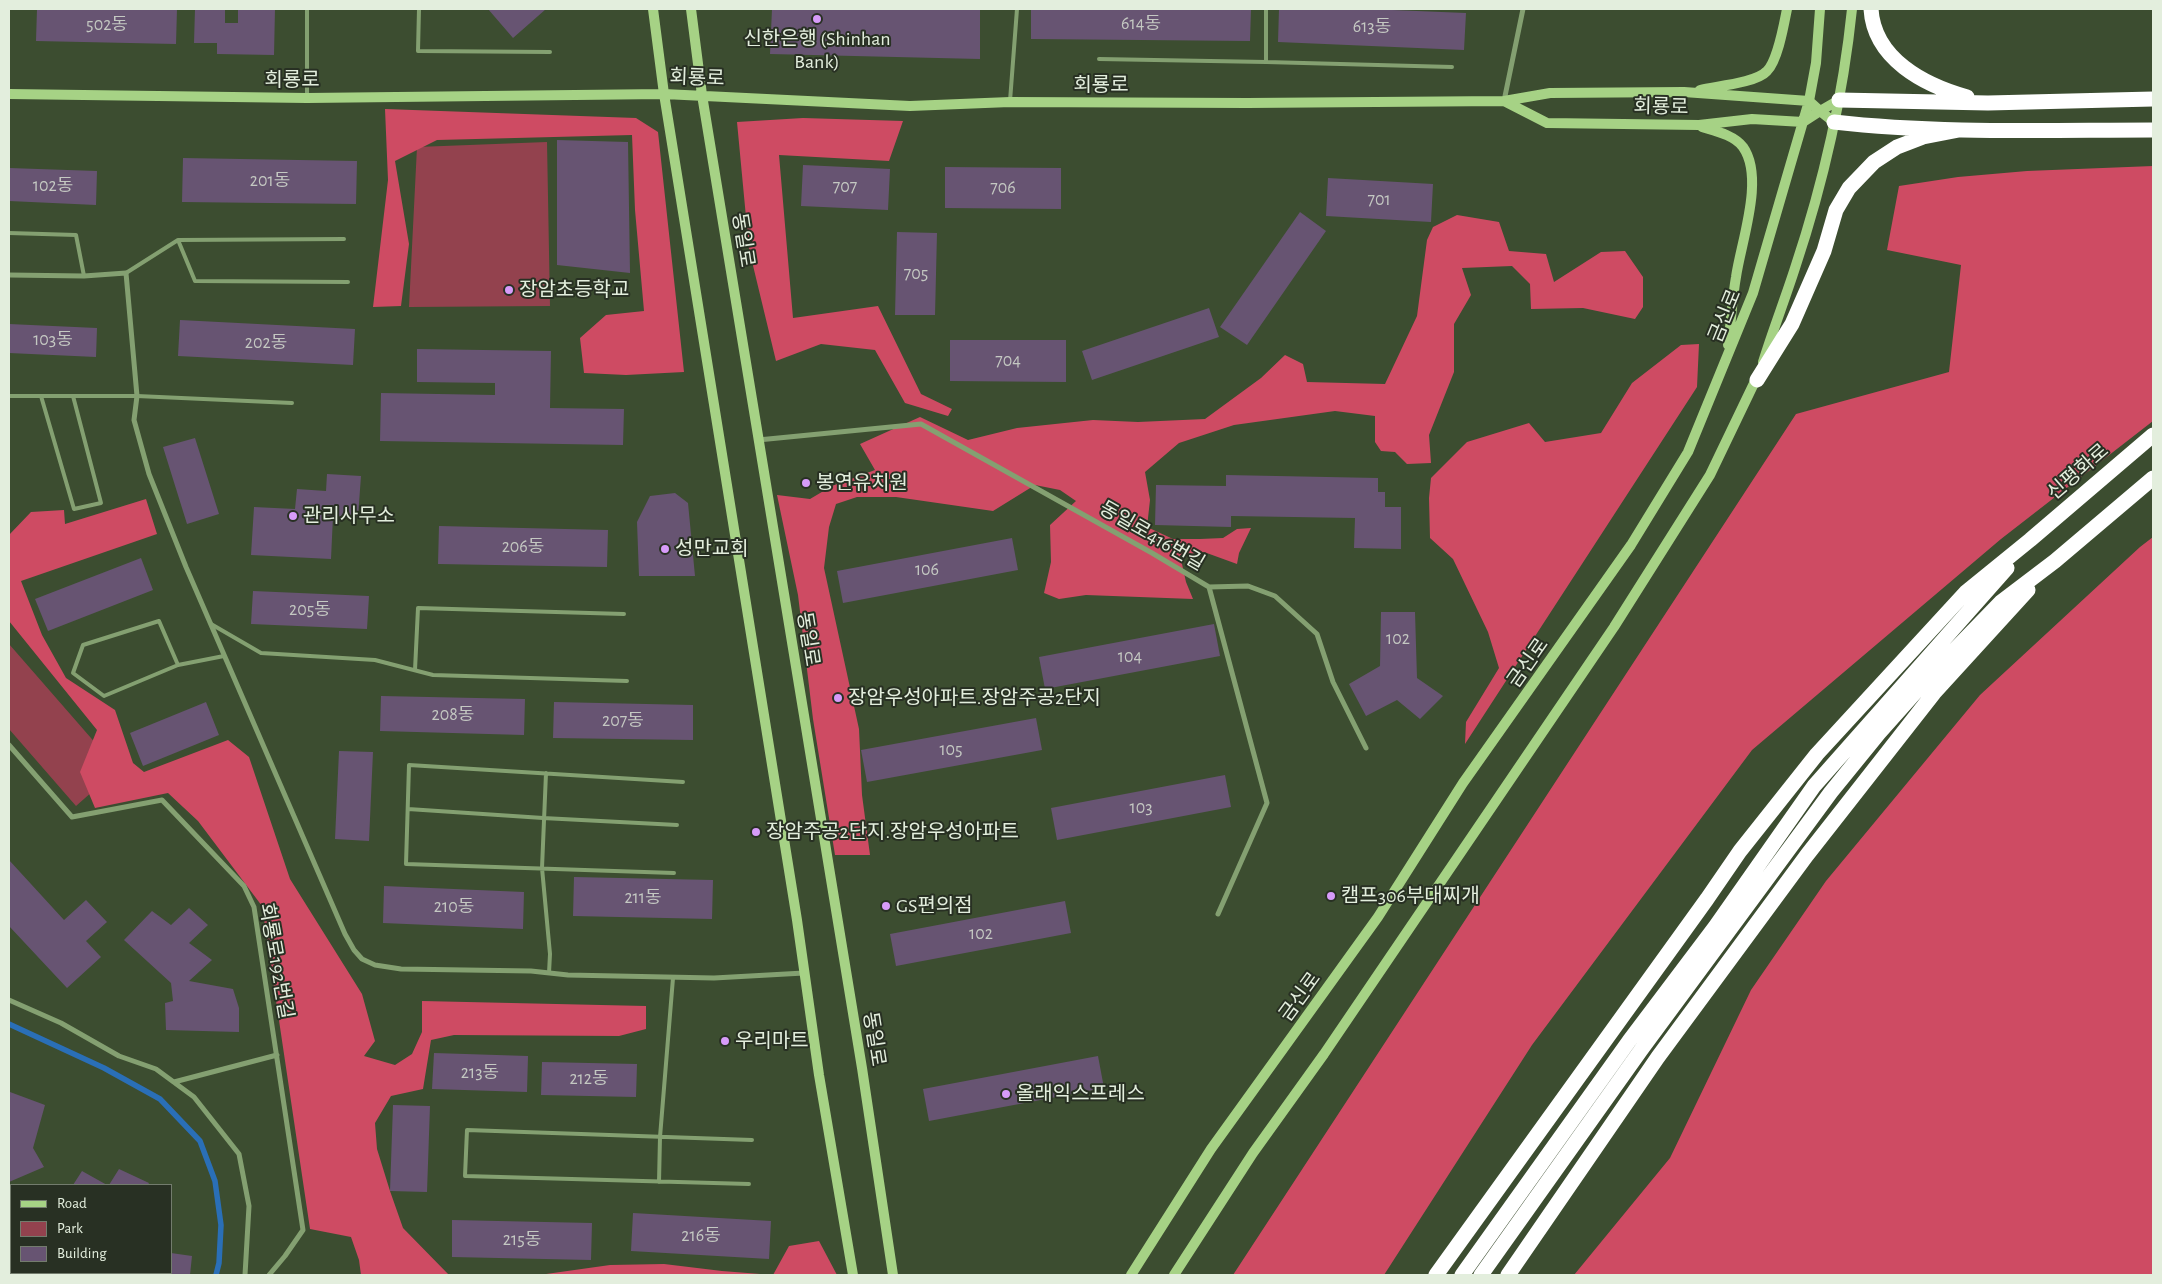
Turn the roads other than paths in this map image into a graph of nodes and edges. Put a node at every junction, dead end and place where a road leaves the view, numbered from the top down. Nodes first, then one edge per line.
1 (307, 9) edge
2 (419, 9) edge
3 (653, 9) edge
4 (691, 9) edge
5 (1017, 9) edge
6 (1266, 9) edge
7 (1523, 9) edge
8 (1787, 9) edge
9 (1820, 9) edge
10 (1852, 9) edge
11 (1872, 9) edge
12 (550, 52) dead end
13 (1099, 60) dead end
14 (1266, 62) junction
15 (1452, 67) dead end
16 (1684, 92) junction
17 (9, 94) edge
18 (664, 94) junction
19 (702, 95) junction
20 (307, 98) junction
21 (2153, 99) edge
22 (1839, 100) junction
23 (1504, 101) junction
24 (1809, 101) junction
25 (1010, 102) junction
26 (1988, 103) junction
27 (1820, 111) junction
28 (1803, 122) junction
29 (1834, 122) junction
30 (1699, 125) junction
31 (1959, 130) junction
32 (2153, 130) edge
33 (9, 233) edge
34 (344, 239) dead end
35 (178, 240) junction
36 (126, 273) junction
37 (9, 275) edge
38 (84, 276) junction
39 (348, 282) dead end
40 (1727, 357) junction
41 (1757, 380) junction
42 (9, 396) edge
43 (41, 396) junction
44 (73, 396) junction
45 (137, 396) junction
46 (292, 403) dead end
47 (2153, 435) edge
48 (758, 440) junction
49 (2153, 478) edge
50 (2030, 540) junction
51 (2055, 561) junction
52 (1209, 587) junction
53 (624, 614) dead end
54 (211, 624) junction
55 (224, 656) junction
56 (178, 665) junction
57 (414, 670) junction
58 (627, 681) dead end
59 (9, 745) edge
60 (1366, 748) dead end
61 (546, 773) junction
62 (683, 782) dead end
63 (408, 809) junction
64 (543, 818) junction
65 (677, 825) dead end
66 (542, 868) junction
67 (674, 873) dead end
68 (1218, 914) dead end
69 (549, 973) junction
70 (804, 973) junction
71 (673, 978) junction
72 (9, 1000) edge
73 (1635, 1045) junction
74 (276, 1055) junction
75 (174, 1082) junction
76 (660, 1137) junction
77 (752, 1140) dead end
78 (659, 1182) junction
79 (749, 1184) dead end
80 (245, 1275) edge
81 (269, 1275) edge
82 (853, 1275) edge
83 (893, 1275) edge
84 (1131, 1275) edge
85 (1174, 1275) edge
86 (1436, 1275) edge
87 (1462, 1275) edge
88 (1481, 1275) edge
89 (1508, 1275) edge

1 - 20 lane
2 - 12 lane
3 - 18 street
4 - 19 street, 동일로
5 - 25 lane
6 - 14 lane
7 - 23 street
8 - 16 street
9 - 24 street, 금신로
10 - 22 street
11 - 26 highway
13 - 14 lane
14 - 15 lane
16 - 23 street, 회룡로
16 - 24 street, 회룡로
17 - 20 street, 회룡로
18 - 19 street, 회룡로
18 - 20 street, 회룡로
18 - 70 street
19 - 25 street, 회룡로
19 - 48 street, 동일로
21 - 26 highway
22 - 26 highway
22 - 27 street
22 - 29 street
23 - 25 street, 회룡로
23 - 30 street, 회룡로
24 - 27 street
24 - 28 street, 금신로
27 - 28 street
27 - 29 street
28 - 30 street, 회룡로
28 - 40 street, 금신로
29 - 31 highway
29 - 41 street
30 - 40 street
31 - 32 highway
31 - 41 highway
33 - 38 lane
34 - 35 lane
35 - 36 lane
35 - 39 lane
36 - 38 street
36 - 45 street
37 - 38 street
40 - 84 street, 금신로
41 - 85 street
42 - 43 lane
43 - 44 lane
43 - 44 lane
44 - 45 lane
45 - 46 lane
45 - 54 street
47 - 50 highway, 신평화로
48 - 52 street, 동일로416번길
48 - 83 street, 동일로
49 - 51 highway
50 - 73 highway
50 - 86 highway
51 - 73 highway
51 - 89 highway
52 - 60 street
52 - 68 street, 동일로416번길
53 - 57 lane
54 - 55 street
54 - 57 lane
55 - 56 lane
55 - 69 street
56 - 56 lane
57 - 58 lane
59 - 74 street, 회룡로192번길
61 - 62 lane
61 - 63 lane
61 - 64 lane
63 - 64 lane
63 - 66 lane
64 - 65 lane
64 - 66 lane
66 - 67 lane
66 - 69 lane
69 - 71 street
70 - 71 street
70 - 82 street
71 - 76 lane
72 - 75 street
73 - 87 highway
73 - 88 highway
74 - 75 street
74 - 81 street, 회룡로192번길
75 - 80 street
76 - 77 lane
76 - 78 lane
76 - 78 lane
78 - 79 lane

